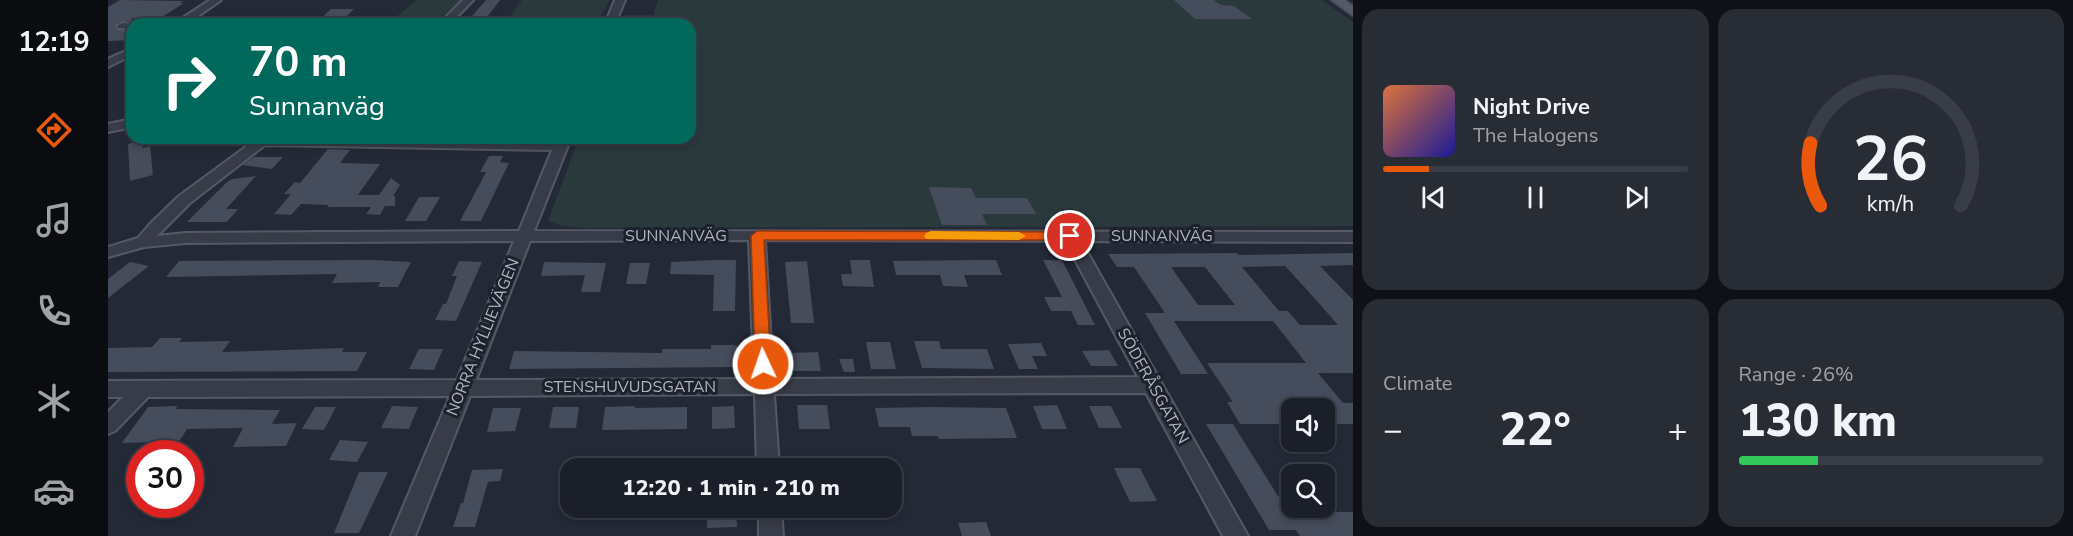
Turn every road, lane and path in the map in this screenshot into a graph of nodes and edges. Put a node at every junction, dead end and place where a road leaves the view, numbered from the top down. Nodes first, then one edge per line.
1 (216, 0) edge
2 (468, 0) edge
3 (620, 0) edge
4 (1337, 0) edge
5 (1350, 8) edge
6 (189, 18) edge
7 (450, 18) edge
8 (612, 18) edge
9 (126, 54) edge
10 (108, 64) edge
11 (126, 124) edge
12 (108, 128) edge
13 (259, 144) edge
14 (562, 144) edge
15 (757, 236) junction
16 (1070, 236) junction
17 (523, 237) junction
18 (1353, 237) edge
19 (144, 242) junction
20 (108, 252) edge
21 (1152, 385) junction
22 (764, 386) junction
23 (108, 389) edge
24 (143, 389) junction
25 (461, 389) junction
26 (108, 425) edge
27 (768, 458) edge
28 (770, 518) edge
29 (403, 536) edge
30 (771, 536) edge
31 (1236, 536) edge

1 - 6 street
2 - 7 street
3 - 8 street
4 - 5 main road
9 - 10 street
11 - 12 street
13 - 19 street
14 - 17 street, NORRA HYLLIEVÄGEN
15 - 16 street, SUNNANVÄG
15 - 17 street, SUNNANVÄG
15 - 22 street
16 - 18 street, SUNNANVÄG
16 - 21 street, SÖDERÅSGATAN
17 - 19 street, SUNNANVÄG
17 - 25 street, NORRA HYLLIEVÄGEN
19 - 20 street, SUNNANVÄG
21 - 22 street, STENSHUVUDSGATAN
21 - 31 street, SÖDERÅSGATAN
22 - 25 street, STENSHUVUDSGATAN
22 - 27 street
23 - 24 street, STENSHUVUDSGATAN
24 - 25 street, STENSHUVUDSGATAN
24 - 26 street
25 - 29 street, NORRA HYLLIEVÄGEN
28 - 30 street

